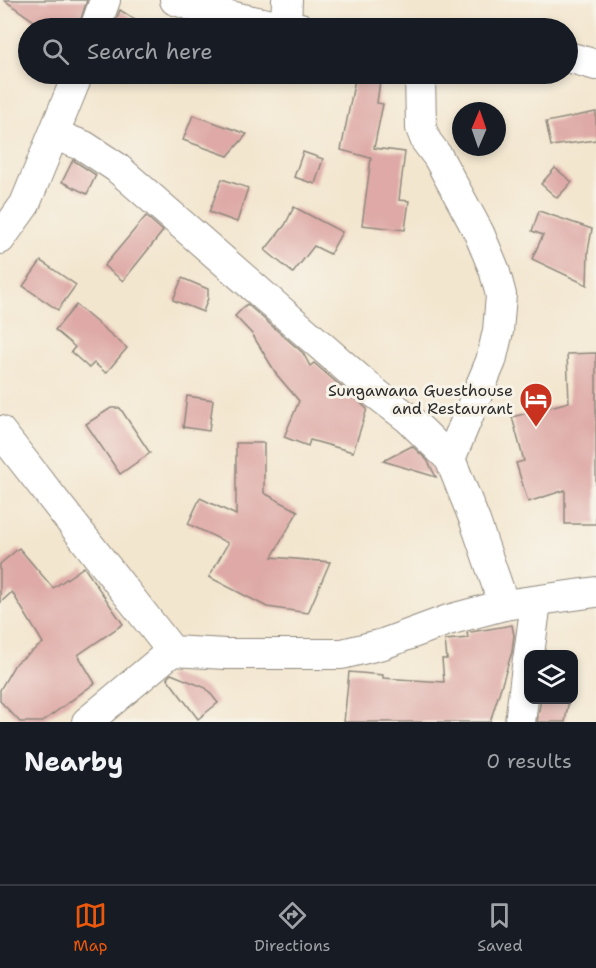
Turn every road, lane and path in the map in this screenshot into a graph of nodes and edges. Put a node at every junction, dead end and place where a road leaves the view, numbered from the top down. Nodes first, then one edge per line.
1 (105, 0) edge
2 (175, 0) edge
3 (99, 18) edge
4 (282, 18) edge
5 (578, 60) edge
6 (596, 65) edge
7 (74, 84) edge
8 (420, 84) edge
9 (55, 135) junction
10 (0, 239) edge
11 (0, 431) edge
12 (450, 459) junction
13 (596, 592) edge
14 (536, 602) junction
15 (504, 605) junction
16 (530, 650) edge
17 (172, 651) junction
18 (524, 690) edge
19 (87, 722) edge
20 (520, 722) edge

1 - 3 street
2 - 4 street
5 - 6 street
7 - 9 street
8 - 12 street
9 - 10 street
9 - 12 street
11 - 17 street
12 - 15 street
13 - 14 street
14 - 15 street
14 - 16 street
15 - 17 street
17 - 19 street
18 - 20 street

